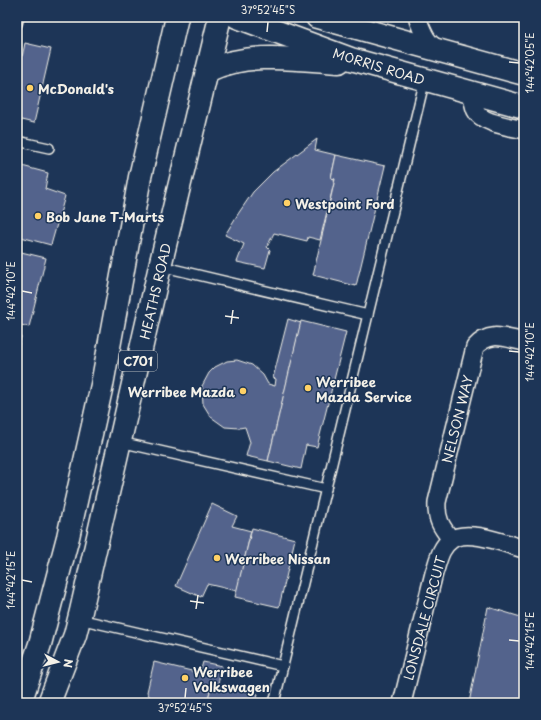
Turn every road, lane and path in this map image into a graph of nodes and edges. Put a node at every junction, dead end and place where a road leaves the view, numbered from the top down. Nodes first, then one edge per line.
1 (19, 17) edge
2 (177, 17) edge
3 (220, 17) edge
4 (237, 17) edge
5 (317, 17) edge
6 (415, 18) edge
7 (17, 24) edge
8 (406, 41) junction
9 (444, 51) junction
10 (368, 64) junction
11 (207, 71) junction
12 (524, 74) edge
13 (425, 79) junction
14 (471, 92) junction
15 (524, 107) edge
16 (524, 130) edge
17 (17, 141) edge
18 (48, 148) dead end
19 (160, 266) junction
20 (368, 315) junction
21 (524, 342) edge
22 (120, 442) junction
23 (326, 489) junction
24 (451, 539) junction
25 (524, 549) edge
26 (79, 619) junction
27 (283, 666) junction
28 (20, 703) edge
29 (50, 703) edge
30 (274, 703) edge
31 (402, 703) edge

1 - 7 lane
2 - 28 main road, C701
3 - 11 main road, HEATHS ROAD / C701
4 - 10 main road, MORRIS ROAD
5 - 8 main road
6 - 8 street
6 - 9 street
8 - 9 main road
8 - 13 main road
9 - 12 main road
10 - 11 main road
10 - 13 main road, MORRIS ROAD
11 - 19 main road, HEATHS ROAD / C701
13 - 14 main road, MORRIS ROAD
13 - 20 lane
14 - 15 main road, MORRIS ROAD
14 - 16 street
17 - 18 lane
19 - 20 lane
19 - 22 main road, HEATHS ROAD / C701
20 - 23 lane
21 - 24 street, NELSON WAY
22 - 23 lane
22 - 26 main road, HEATHS ROAD / C701
23 - 27 lane
24 - 25 street, LONSDALE CIRCUIT
24 - 31 street, LONSDALE CIRCUIT
26 - 27 lane
26 - 29 main road, HEATHS ROAD / C701
27 - 30 lane

